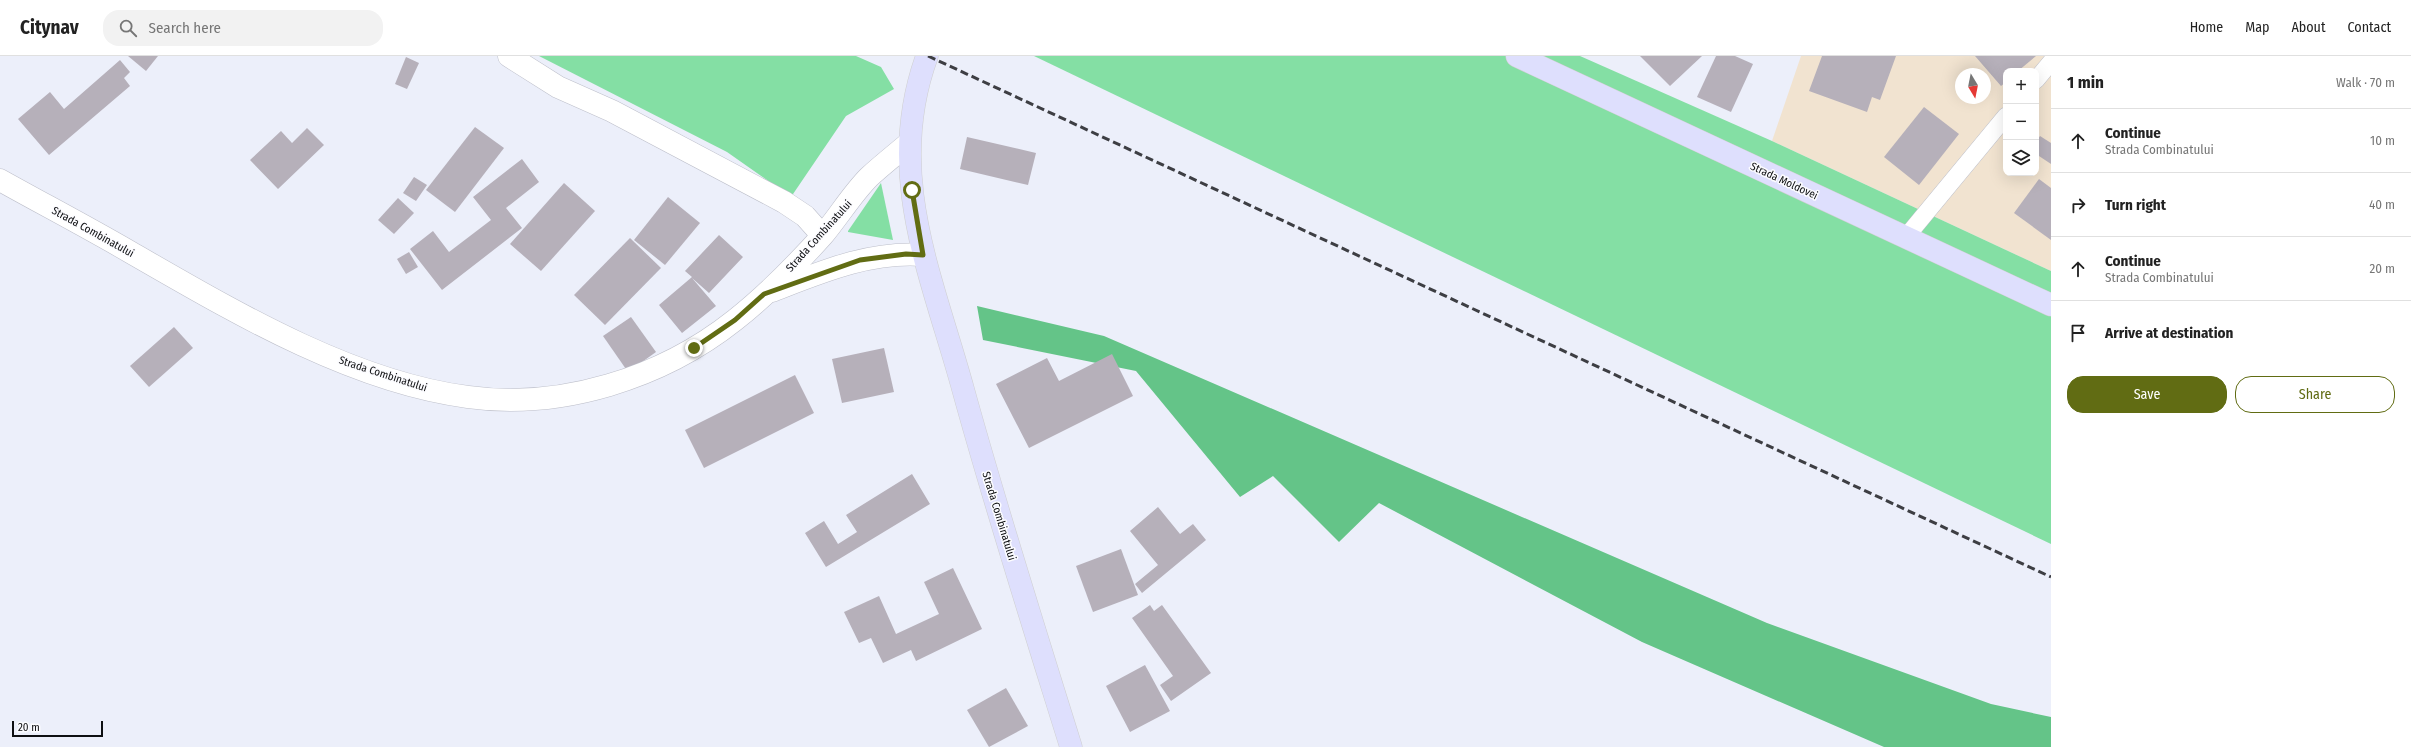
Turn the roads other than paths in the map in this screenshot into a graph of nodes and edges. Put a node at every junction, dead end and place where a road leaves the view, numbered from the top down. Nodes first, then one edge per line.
1 (509, 56) edge
2 (927, 56) edge
3 (1517, 56) edge
4 (2051, 62) edge
5 (2039, 76) edge
6 (2003, 120) edge
7 (909, 143) junction
8 (0, 180) edge
9 (822, 235) junction
10 (1906, 237) junction
11 (923, 255) junction
12 (764, 294) junction
13 (2051, 305) edge
14 (1071, 747) edge

1 - 9 street
2 - 7 main road, Strada Combinatului
3 - 10 main road, Strada Moldovei
4 - 5 lane
6 - 10 lane
7 - 9 street, Strada Combinatului
7 - 11 main road, Strada Combinatului
8 - 12 street, Strada Combinatului
9 - 12 street, Strada Combinatului
10 - 13 main road, Strada Moldovei
11 - 12 street
11 - 14 main road, Strada Combinatului

